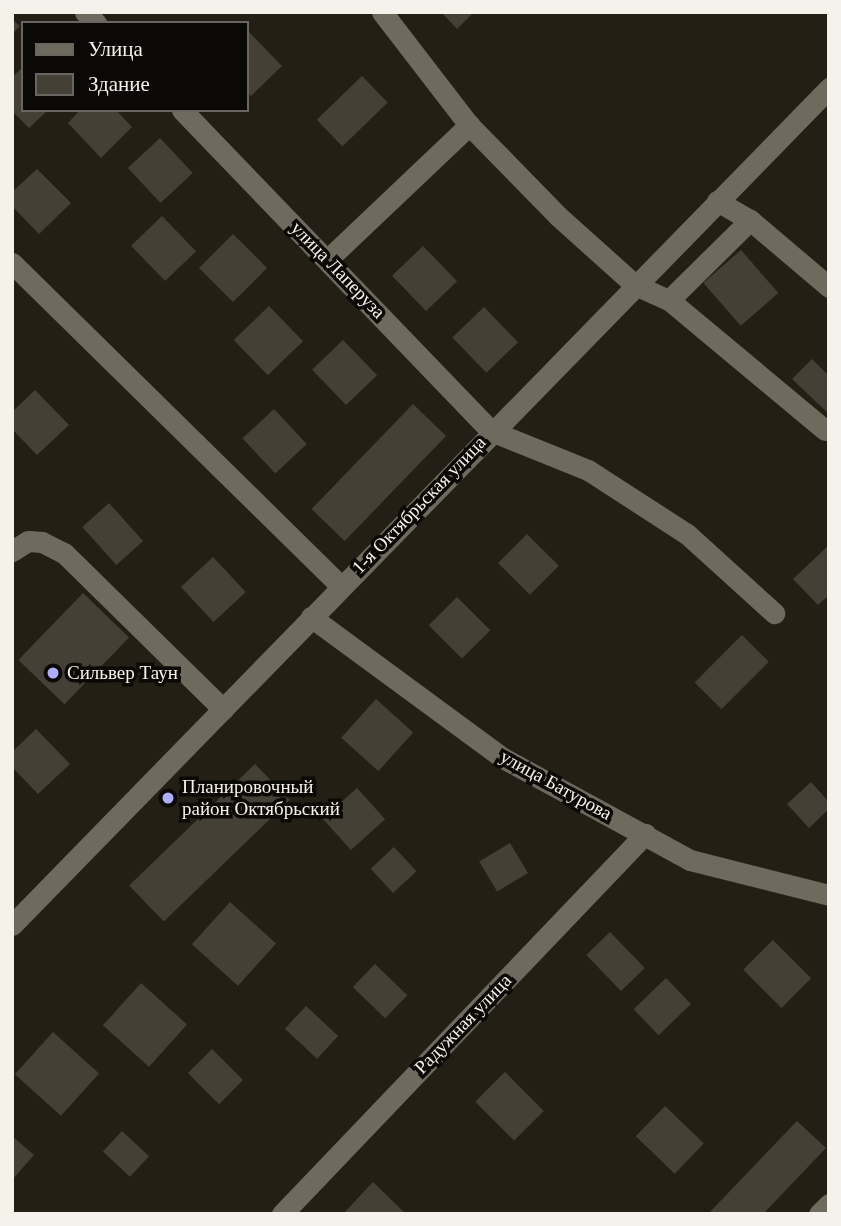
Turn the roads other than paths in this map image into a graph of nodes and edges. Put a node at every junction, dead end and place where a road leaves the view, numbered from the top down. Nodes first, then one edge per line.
1 (382, 12) edge
2 (829, 88) edge
3 (184, 112) edge
4 (470, 125) junction
5 (717, 201) junction
6 (750, 220) junction
7 (328, 259) junction
8 (12, 263) edge
9 (635, 285) junction
10 (829, 287) edge
11 (669, 300) junction
12 (491, 431) junction
13 (828, 432) edge
14 (12, 551) edge
15 (341, 586) junction
16 (774, 613) dead end
17 (311, 617) junction
18 (223, 709) junction
19 (645, 834) junction
20 (829, 895) edge
21 (12, 924) edge
22 (829, 1204) edge
23 (282, 1214) edge
24 (819, 1214) edge

1 - 4 street
2 - 5 street, 1-я Октябрьская улица
3 - 7 street, улица Лаперуза
4 - 7 street
4 - 9 street
5 - 6 street
5 - 9 street, 1-я Октябрьская улица
6 - 10 street
6 - 11 street
7 - 12 street, улица Лаперуза
8 - 15 street
9 - 11 street
9 - 12 street, 1-я Октябрьская улица
11 - 13 street
12 - 15 street, 1-я Октябрьская улица
12 - 16 street
14 - 18 street
15 - 17 street, 1-я Октябрьская улица
17 - 18 street, 1-я Октябрьская улица
17 - 19 street, улица Батурова
18 - 21 street, 1-я Октябрьская улица
19 - 20 street, улица Батурова
19 - 23 street, Радужная улица
22 - 24 street

